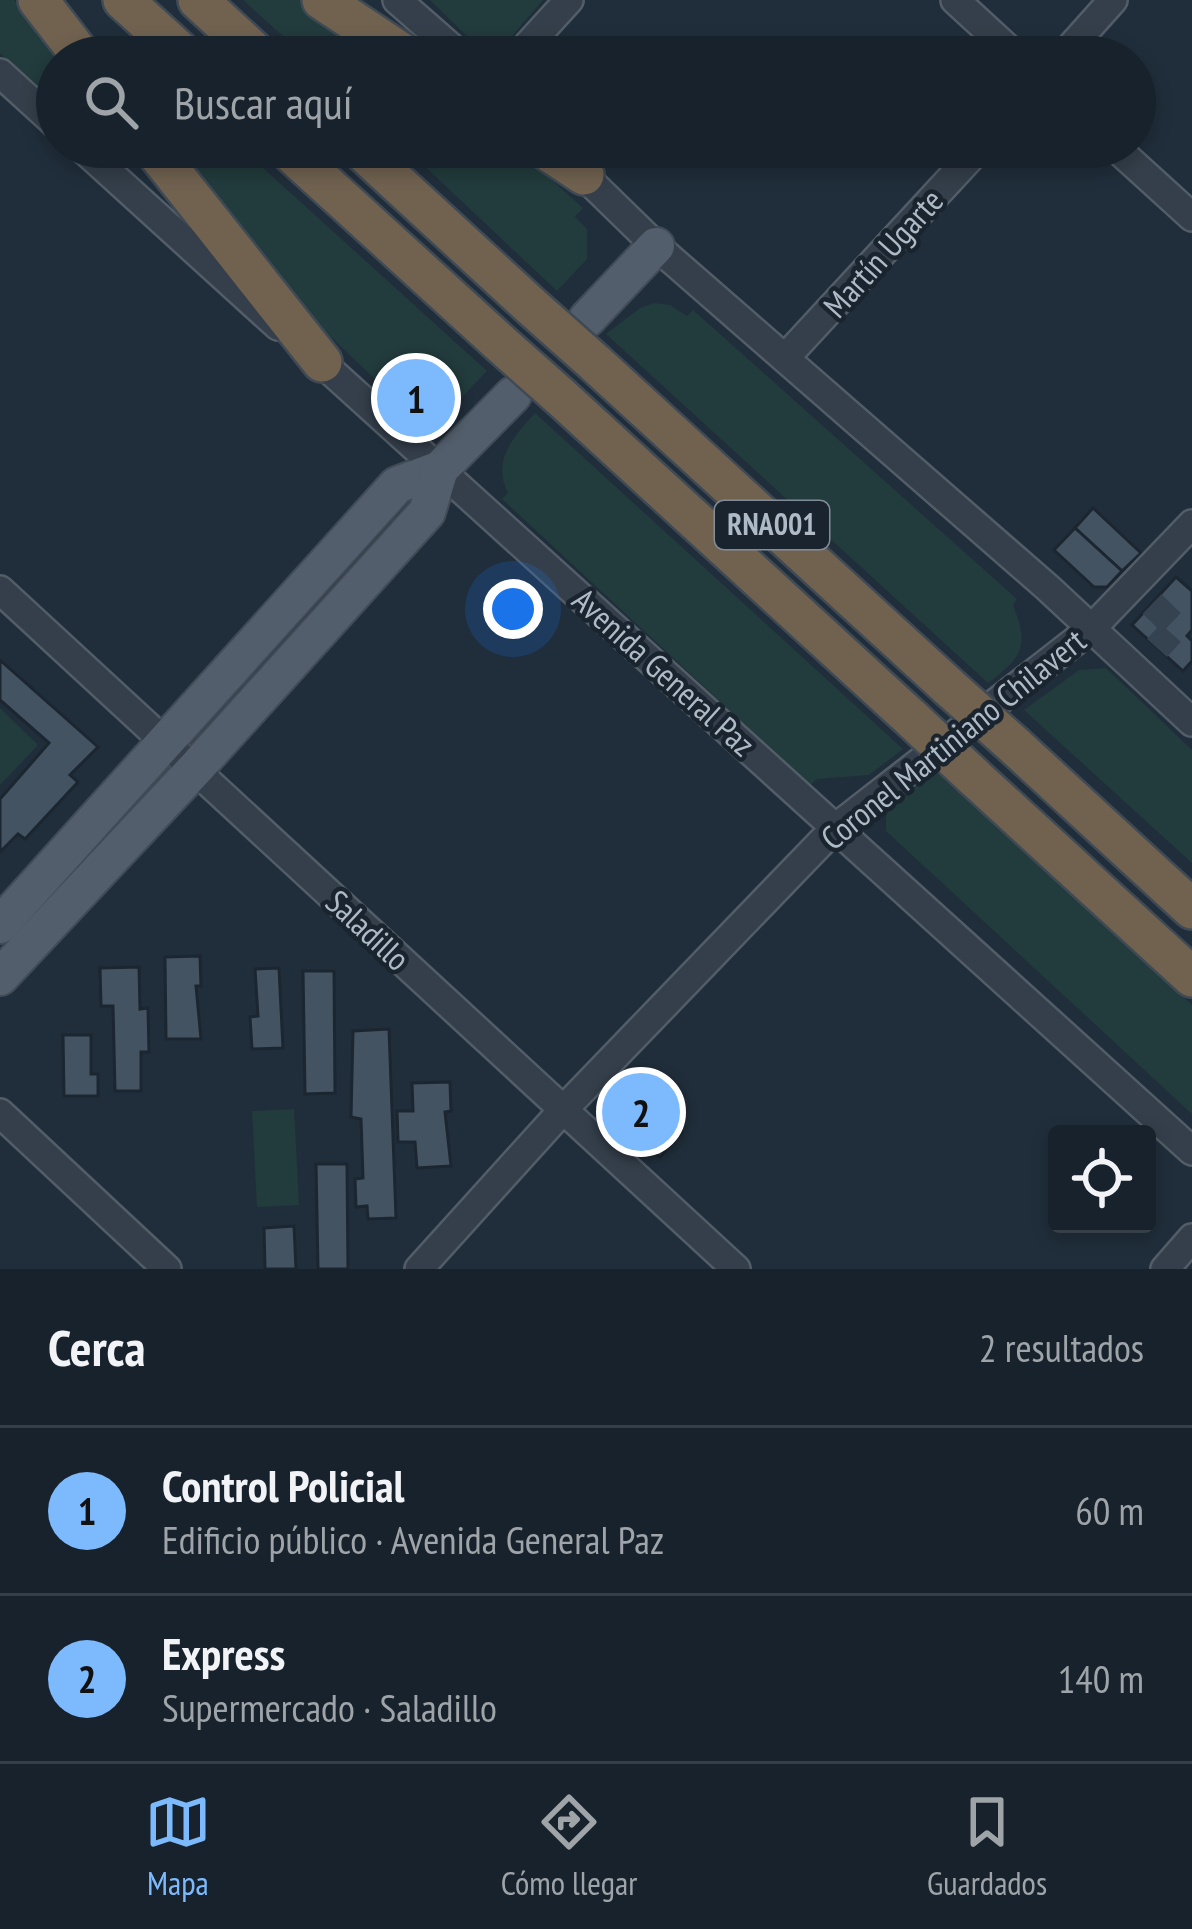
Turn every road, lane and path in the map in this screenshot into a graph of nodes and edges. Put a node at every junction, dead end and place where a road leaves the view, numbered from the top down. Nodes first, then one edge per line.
1 (38, 0) edge
2 (123, 0) edge
3 (198, 0) edge
4 (322, 0) edge
5 (397, 0) edge
6 (569, 0) edge
7 (955, 0) edge
8 (1113, 0) edge
9 (66, 36) edge
10 (163, 36) edge
11 (237, 36) edge
12 (376, 36) edge
13 (438, 36) edge
14 (536, 36) edge
15 (994, 36) edge
16 (1081, 36) edge
17 (5, 87) edge
18 (36, 110) edge
19 (104, 168) edge
20 (169, 168) edge
21 (308, 168) edge
22 (381, 168) edge
23 (574, 168) edge
24 (576, 168) edge
25 (961, 168) edge
26 (1138, 168) edge
27 (584, 175) junction
28 (1192, 217) edge
29 (656, 246) junction
30 (587, 319) dead end
31 (785, 358) junction
32 (322, 362) junction
33 (513, 395) dead end
34 (440, 469) junction
35 (1192, 524) edge
36 (0, 590) edge
37 (1092, 628) junction
38 (1157, 648) tunnel mouth
39 (1138, 671) junction
40 (1192, 722) edge
41 (166, 742) junction
42 (195, 769) junction
43 (834, 829) junction
44 (1192, 909) edge
45 (0, 925) edge
46 (0, 976) edge
47 (1192, 977) edge
48 (562, 1111) junction
49 (0, 1113) edge
50 (1192, 1150) edge
51 (1192, 1238) edge
52 (166, 1269) edge
53 (419, 1269) edge
54 (736, 1269) edge
55 (1165, 1269) edge

1 - 9 highway
2 - 10 highway
3 - 11 highway
4 - 12 highway
5 - 13 street
6 - 14 street
7 - 15 street
8 - 16 street
17 - 18 street
19 - 32 street, Avenida General Paz
20 - 32 highway
21 - 47 highway, RNA001, bridge
22 - 44 highway, RNA001, bridge
23 - 27 highway
24 - 27 street
25 - 31 street, Martín Ugarte
26 - 28 street
27 - 29 street
29 - 30 main road
29 - 31 street
31 - 37 street
32 - 34 street, Avenida General Paz
33 - 34 main road
34 - 41 main road
34 - 42 main road
34 - 43 street, Avenida General Paz
35 - 37 street, Coronel Martiniano Chilavert
36 - 41 street, Saladillo
37 - 39 street
37 - 43 street, Coronel Martiniano Chilavert
38 - 39 street
39 - 40 street
41 - 42 street, Saladillo
41 - 45 main road
42 - 46 main road
42 - 48 street, Saladillo
43 - 48 street, Coronel Martiniano Chilavert
43 - 50 street, Avenida General Paz
48 - 53 street, Coronel Martiniano Chilavert
48 - 54 street, Saladillo
49 - 52 street
51 - 55 street

